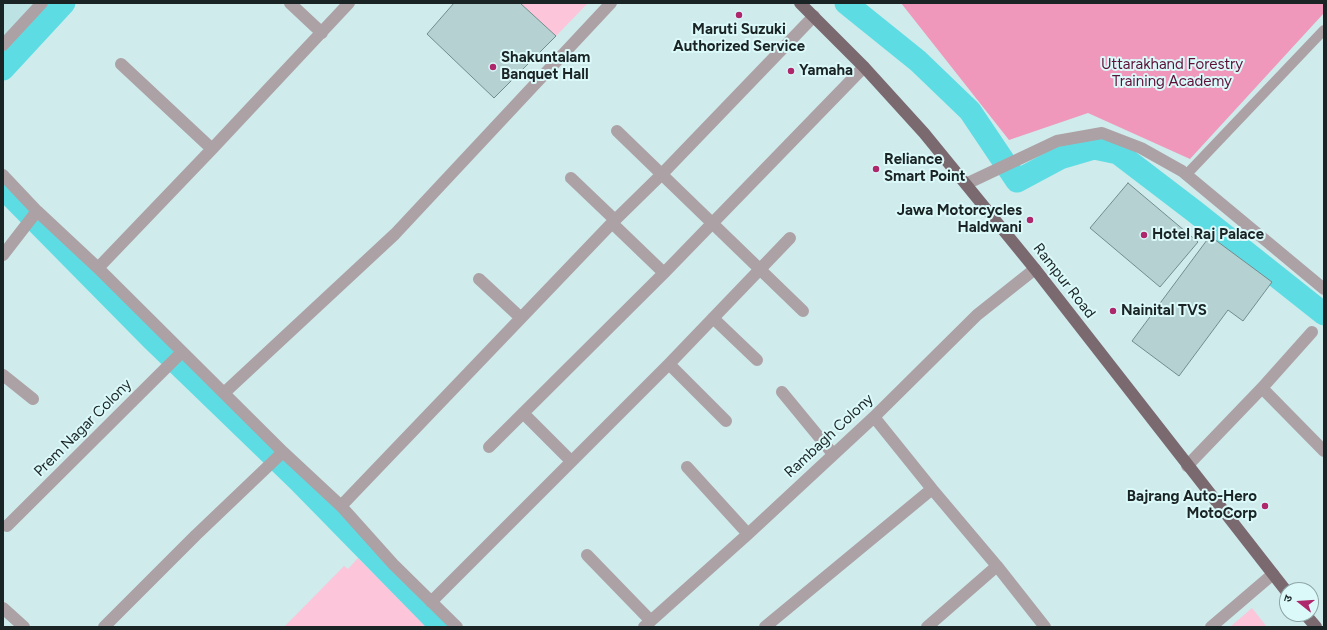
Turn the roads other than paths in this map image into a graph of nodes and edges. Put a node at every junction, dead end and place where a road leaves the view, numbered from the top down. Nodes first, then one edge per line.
1 (42, 3) edge
2 (290, 3) edge
3 (349, 3) edge
4 (611, 3) edge
5 (800, 3) edge
6 (814, 16) junction
7 (1324, 30) edge
8 (322, 33) junction
9 (3, 45) edge
10 (120, 64) dead end
11 (864, 67) junction
12 (617, 131) dead end
13 (212, 150) junction
14 (3, 175) edge
15 (661, 175) junction
16 (1186, 175) junction
17 (571, 178) dead end
18 (966, 184) junction
19 (31, 217) junction
20 (614, 221) junction
21 (712, 224) junction
22 (790, 238) dead end
23 (3, 255) edge
24 (98, 268) junction
25 (760, 269) junction
26 (1035, 269) junction
27 (664, 273) junction
28 (478, 279) dead end
29 (1324, 288) edge
30 (803, 311) dead end
31 (521, 318) junction
32 (713, 318) junction
33 (1312, 332) dead end
34 (179, 355) junction
35 (757, 360) dead end
36 (669, 364) junction
37 (3, 375) edge
38 (1262, 388) junction
39 (782, 392) dead end
40 (224, 393) junction
41 (33, 399) dead end
42 (523, 413) junction
43 (874, 417) junction
44 (726, 421) dead end
45 (489, 447) dead end
46 (1324, 451) edge
47 (281, 453) junction
48 (833, 454) junction
49 (571, 461) junction
50 (1187, 466) junction
51 (687, 467) dead end
52 (932, 489) junction
53 (341, 506) junction
54 (7, 526) dead end
55 (748, 534) junction
56 (587, 555) dead end
57 (997, 566) junction
58 (1273, 574) junction
59 (1279, 582) edge
60 (430, 602) junction
61 (3, 608) edge
62 (648, 624) edge
63 (24, 627) edge
64 (104, 627) edge
65 (457, 627) edge
66 (766, 627) edge
67 (927, 627) edge
68 (1045, 627) edge
69 (1211, 627) edge

1 - 9 street
2 - 8 street
3 - 8 street
4 - 40 street
5 - 6 main road, Rampur Road
6 - 11 main road, Rampur Road
6 - 15 street
7 - 16 lane
8 - 13 street
10 - 13 street
11 - 18 main road, Rampur Road
11 - 21 street
12 - 15 street
13 - 24 street
14 - 19 street
15 - 20 street
15 - 21 street
16 - 18 street
16 - 29 street
17 - 20 street
18 - 26 main road, Rampur Road
19 - 23 street
19 - 24 street
20 - 27 street
20 - 31 street
21 - 25 street
21 - 27 street
22 - 25 street
24 - 34 street
25 - 30 street
25 - 32 street
26 - 43 street, Rambagh Colony
26 - 50 main road, Rampur Road
27 - 42 street
28 - 31 street
31 - 53 street
32 - 35 street
32 - 36 street
33 - 38 street
34 - 40 street
34 - 54 street, Prem Nagar Colony
36 - 44 street
36 - 49 street
37 - 41 street
38 - 46 street
38 - 50 street
39 - 48 street
40 - 47 street
42 - 45 street
42 - 49 street
43 - 48 street, Rambagh Colony
43 - 52 street
47 - 53 street
47 - 64 street
48 - 55 street, Rambagh Colony
49 - 60 street
50 - 58 main road, Rampur Road
51 - 55 street
52 - 57 street
52 - 66 street
53 - 60 street
55 - 62 street, Rambagh Colony
56 - 62 street
57 - 67 street
57 - 68 street
58 - 59 main road, Rampur Road
58 - 69 street
60 - 65 street
61 - 63 street

